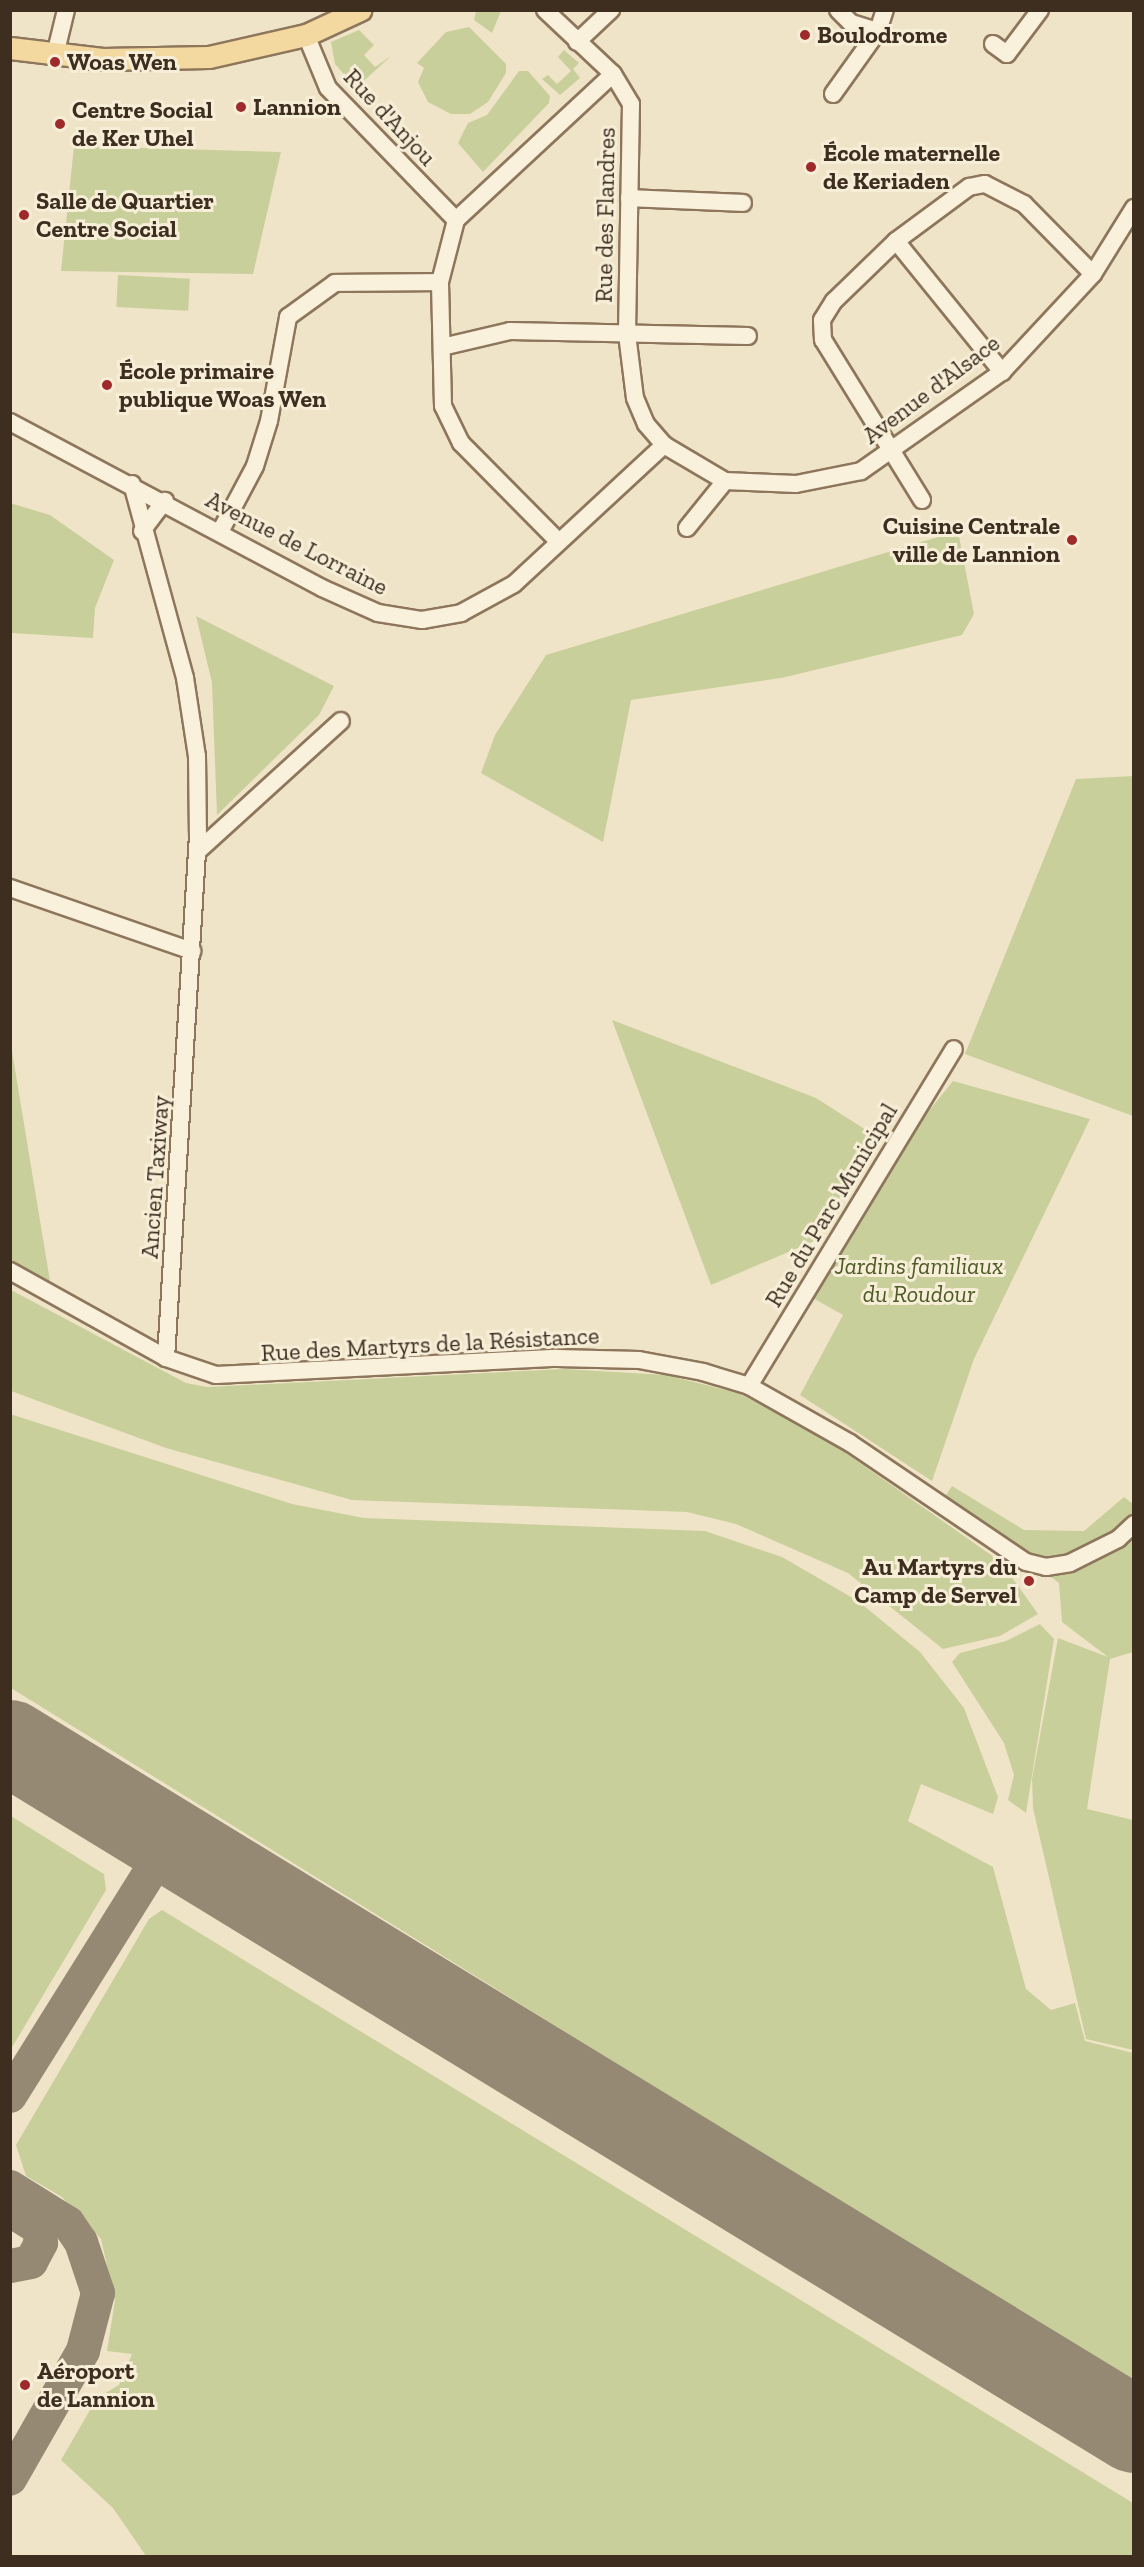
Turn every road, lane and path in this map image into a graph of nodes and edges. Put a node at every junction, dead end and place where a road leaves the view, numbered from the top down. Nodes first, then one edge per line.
1 (66, 10) edge
2 (360, 10) edge
3 (545, 10) edge
4 (611, 10) edge
5 (837, 10) edge
6 (885, 10) edge
7 (1040, 10) edge
8 (878, 31) junction
9 (306, 35) junction
10 (577, 42) junction
11 (993, 44) dead end
12 (10, 48) edge
13 (56, 51) junction
14 (613, 74) junction
15 (833, 94) dead end
16 (629, 198) junction
17 (742, 203) dead end
18 (1134, 208) edge
19 (456, 220) junction
20 (896, 241) junction
21 (1093, 274) junction
22 (440, 282) junction
23 (627, 334) junction
24 (748, 336) dead end
25 (442, 347) junction
26 (1002, 372) junction
27 (10, 422) edge
28 (664, 445) junction
29 (891, 450) junction
30 (725, 481) junction
31 (132, 484) junction
32 (922, 500) dead end
33 (165, 501) junction
34 (687, 528) dead end
35 (221, 530) junction
36 (142, 531) junction
37 (558, 541) junction
38 (341, 721) dead end
39 (198, 851) junction
40 (10, 888) edge
41 (192, 951) junction
42 (954, 1049) dead end
43 (10, 1271) edge
44 (166, 1358) junction
45 (749, 1386) junction
46 (1134, 1524) edge

1 - 13 street
2 - 9 main road
3 - 10 street, Rue des Flandres
4 - 10 street
5 - 8 street
6 - 8 street
7 - 11 street
8 - 15 street
9 - 13 main road
9 - 19 street, Rue d'Anjou
10 - 14 street, Rue des Flandres
12 - 13 main road
14 - 16 street, Rue des Flandres
14 - 19 street
16 - 17 street
16 - 23 street, Rue des Flandres
18 - 21 street, Avenue d'Alsace
19 - 22 street
20 - 21 street
20 - 26 street
20 - 29 street
21 - 26 street, Avenue d'Alsace
22 - 25 street
22 - 35 street
23 - 24 street
23 - 25 street
23 - 28 street, Rue des Flandres
25 - 37 street
26 - 29 street, Avenue d'Alsace
27 - 31 street, Avenue de Lorraine
28 - 30 street, Avenue d'Alsace
28 - 37 street, Avenue de Lorraine
29 - 30 street, Avenue d'Alsace
29 - 32 street
30 - 34 street
31 - 33 street, Avenue de Lorraine
31 - 36 street, Ancien Taxiway
33 - 35 street, Avenue de Lorraine
33 - 36 street
35 - 37 street, Avenue de Lorraine
36 - 39 street, Ancien Taxiway
38 - 39 street
39 - 41 street, Ancien Taxiway
40 - 41 street
41 - 44 street, Ancien Taxiway
42 - 45 street, Rue du Parc Municipal
43 - 44 street, Rue des Martyrs de la Résistance
44 - 45 street, Rue des Martyrs de la Résistance
45 - 46 street, Rue des Martyrs de la Résistance

